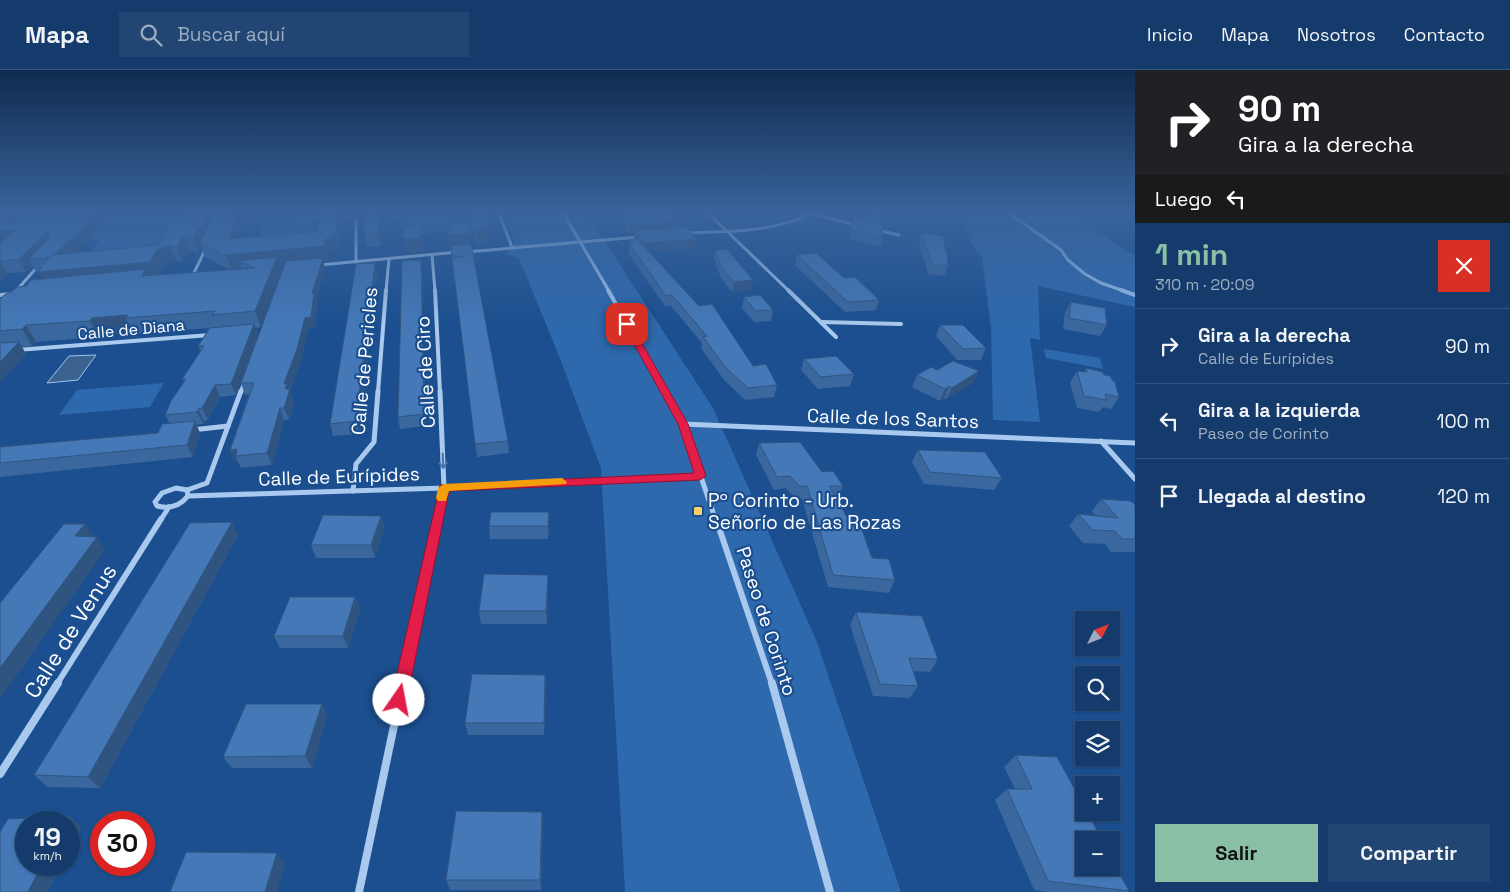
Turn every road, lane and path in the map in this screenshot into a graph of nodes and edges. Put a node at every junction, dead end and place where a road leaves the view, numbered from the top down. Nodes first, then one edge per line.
1 (205, 249) edge
2 (356, 249) edge
3 (488, 249) edge
4 (585, 249) edge
5 (747, 249) edge
6 (432, 255) junction
7 (389, 259) junction
8 (43, 260) edge
9 (356, 262) junction
10 (312, 266) edge
11 (202, 276) edge
12 (192, 277) junction
13 (183, 278) edge
14 (24, 292) edge
15 (14, 294) junction
16 (0, 295) edge
17 (7, 300) edge
18 (820, 322) junction
19 (901, 324) dead end
20 (214, 335) edge
21 (836, 337) dead end
22 (10, 351) edge
23 (247, 374) edge
24 (683, 424) junction
25 (228, 426) junction
26 (189, 430) edge
27 (1101, 441) junction
28 (1135, 443) edge
29 (700, 476) junction
30 (1135, 479) edge
31 (444, 488) junction
32 (353, 491) junction
33 (187, 493) junction
34 (169, 507) junction
35 (0, 774) edge
36 (359, 892) edge
37 (830, 892) edge

1 - 12 street
2 - 9 street
3 - 6 street
4 - 24 street, Paseo de Corinto
5 - 18 street
6 - 7 street
6 -> 31 street, Calle de Ciro
7 - 9 street
7 - 32 street, Calle de Pericles
8 - 15 street
9 - 10 street
11 - 12 street
12 - 13 street
14 - 15 street
15 - 16 street
15 - 17 street
18 - 19 street
18 - 21 street
20 - 22 street, Calle de Diana
23 - 25 street
24 - 27 street, Calle de los Santos
24 - 29 street, Paseo de Corinto
25 - 26 street
25 - 33 street
27 - 28 street, Calle de los Santos
27 - 30 street
29 - 31 street, Calle de Eurípides
29 - 37 street, Paseo de Corinto
31 - 32 street, Calle de Eurípides
31 - 36 street, Calle de Ciro
32 - 33 street, Calle de Eurípides
33 - 34 street
33 - 34 street, Calle de Eurípides
34 - 35 street, Calle de Venus

